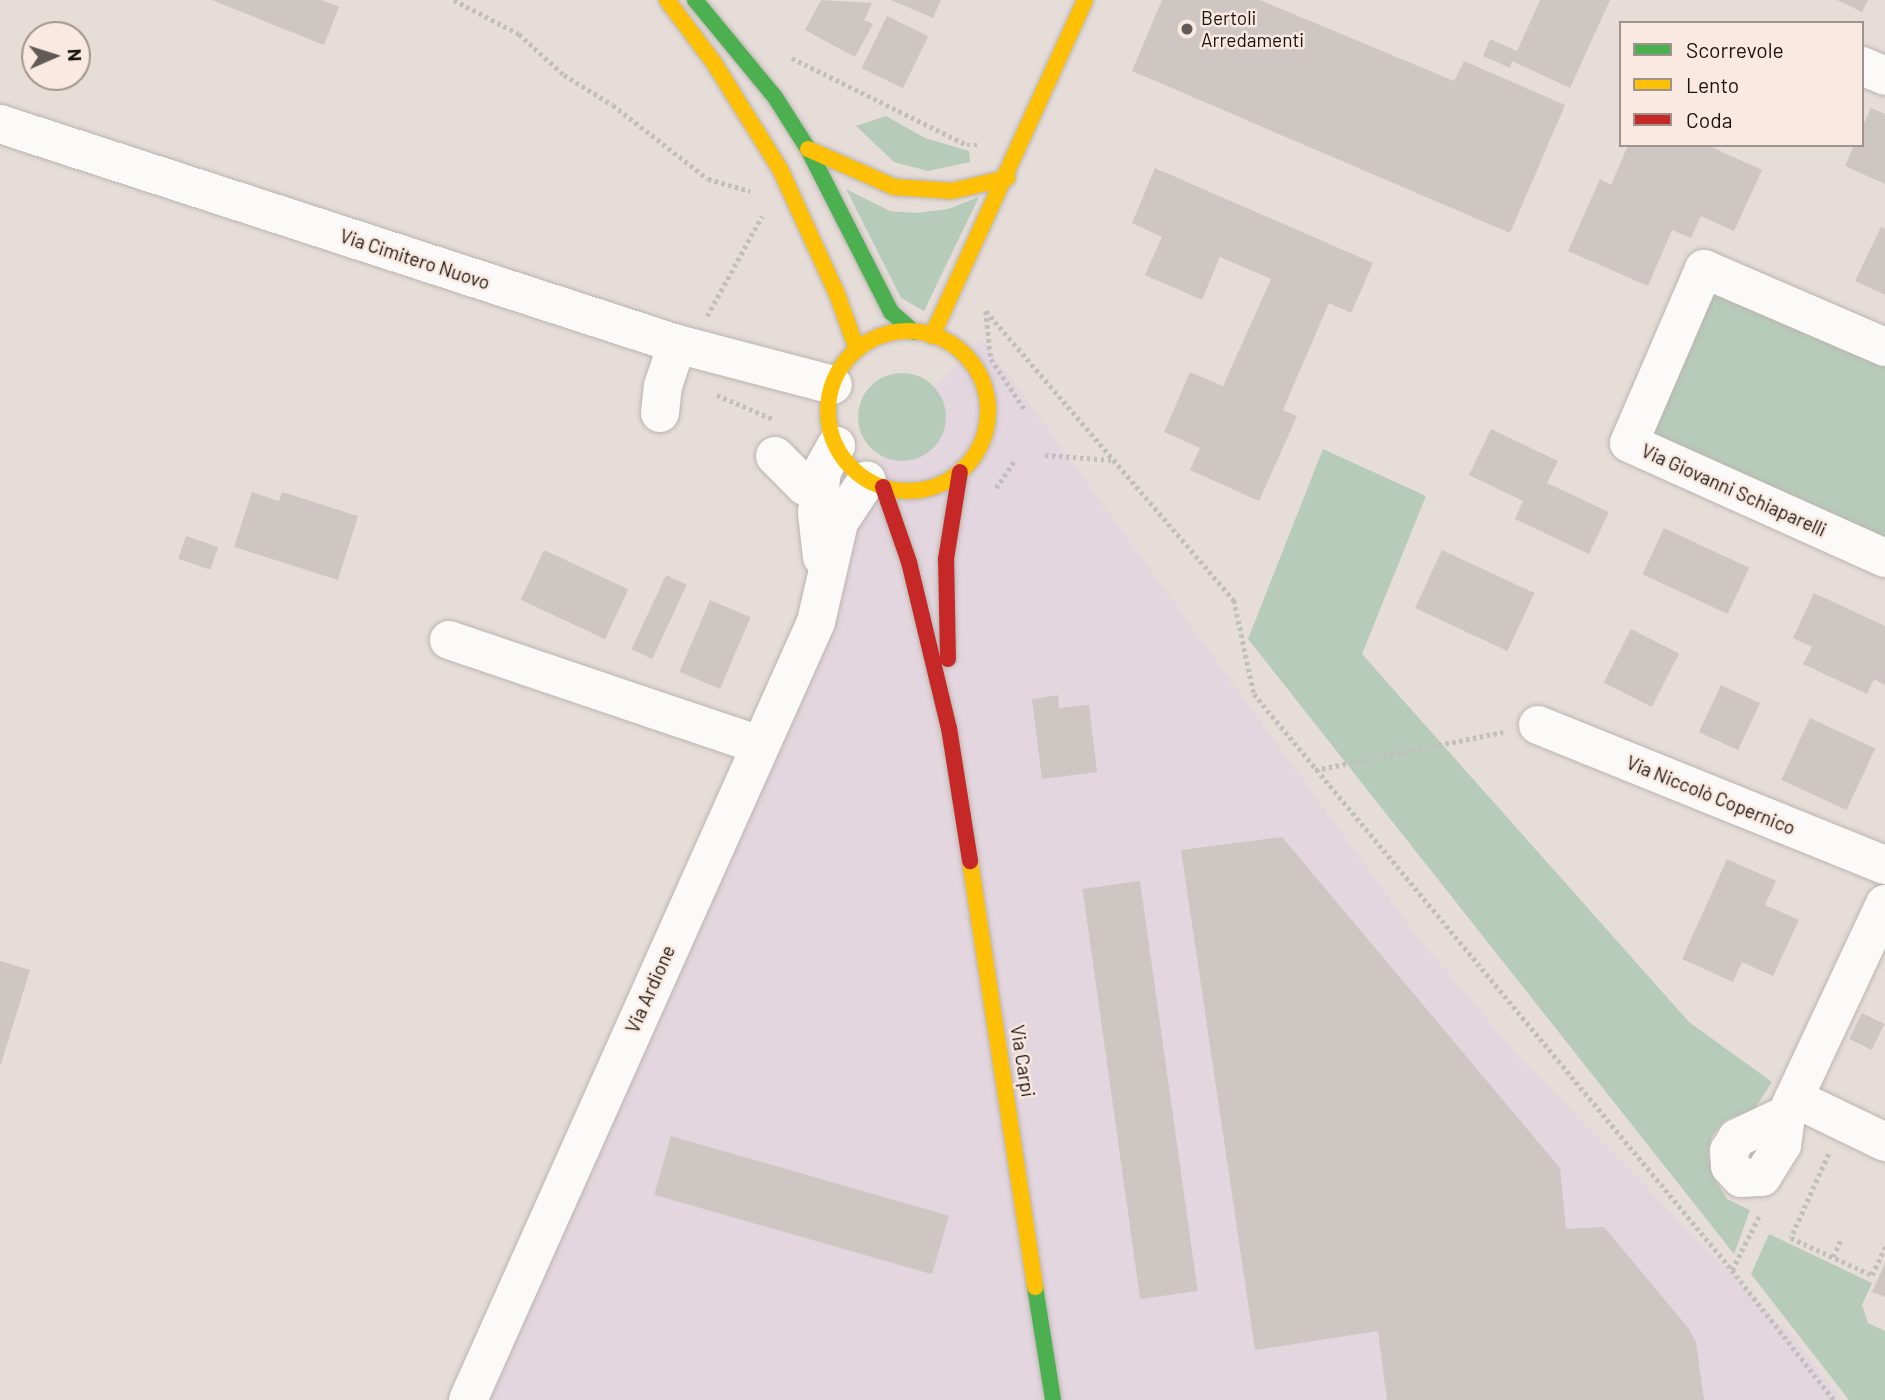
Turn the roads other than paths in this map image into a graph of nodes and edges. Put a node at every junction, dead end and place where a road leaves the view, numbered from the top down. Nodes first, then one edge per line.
1 (667, 0) edge
2 (695, 0) edge
3 (1085, 0) edge
4 (1864, 67) edge
5 (1885, 76) edge
6 (0, 124) edge
7 (808, 149) junction
8 (1007, 178) junction
9 (980, 272) dead end
10 (914, 332) junction
11 (932, 336) junction
12 (970, 338) dead end
13 (683, 346) junction
14 (1885, 347) edge
15 (857, 350) junction
16 (972, 364) junction
17 (833, 385) junction
18 (660, 413) dead end
19 (778, 439) road end
20 (836, 446) junction
21 (960, 472) junction
22 (875, 483) junction
23 (820, 484) junction
24 (1885, 558) edge
25 (824, 576) junction
26 (449, 640) dead end
27 (1538, 725) road end
28 (949, 728) junction
29 (759, 745) junction
30 (1885, 865) edge
31 (1885, 904) edge
32 (1885, 1142) edge
33 (468, 1400) edge
34 (1053, 1400) edge

1 - 15 main road
2 - 7 main road
3 - 8 main road
4 - 5 street
6 - 13 street, Via Cimitero Nuovo
7 - 8 main road
7 - 10 main road
8 - 9 main road
8 - 11 main road
10 - 11 main road
10 - 15 main road
11 - 16 main road
12 - 16 main road
13 - 17 street, Via Cimitero Nuovo
13 - 18 street
14 - 24 street, Via Giovanni Schiaparelli
15 - 17 main road
16 - 21 main road
17 - 20 main road
19 - 23 street
20 - 22 main road
20 - 23 street, Via Ardione
21 - 22 main road
21 - 28 main road, Via Carpi
22 - 25 street, Via Ardione
22 - 28 main road, Via Carpi
23 - 25 street, Via Ardione
25 - 29 street, Via Ardione
26 - 29 street
27 - 30 street, Via Niccolò Copernico
28 - 34 main road, Via Carpi
29 - 33 street, Via Ardione
31 - 32 street

